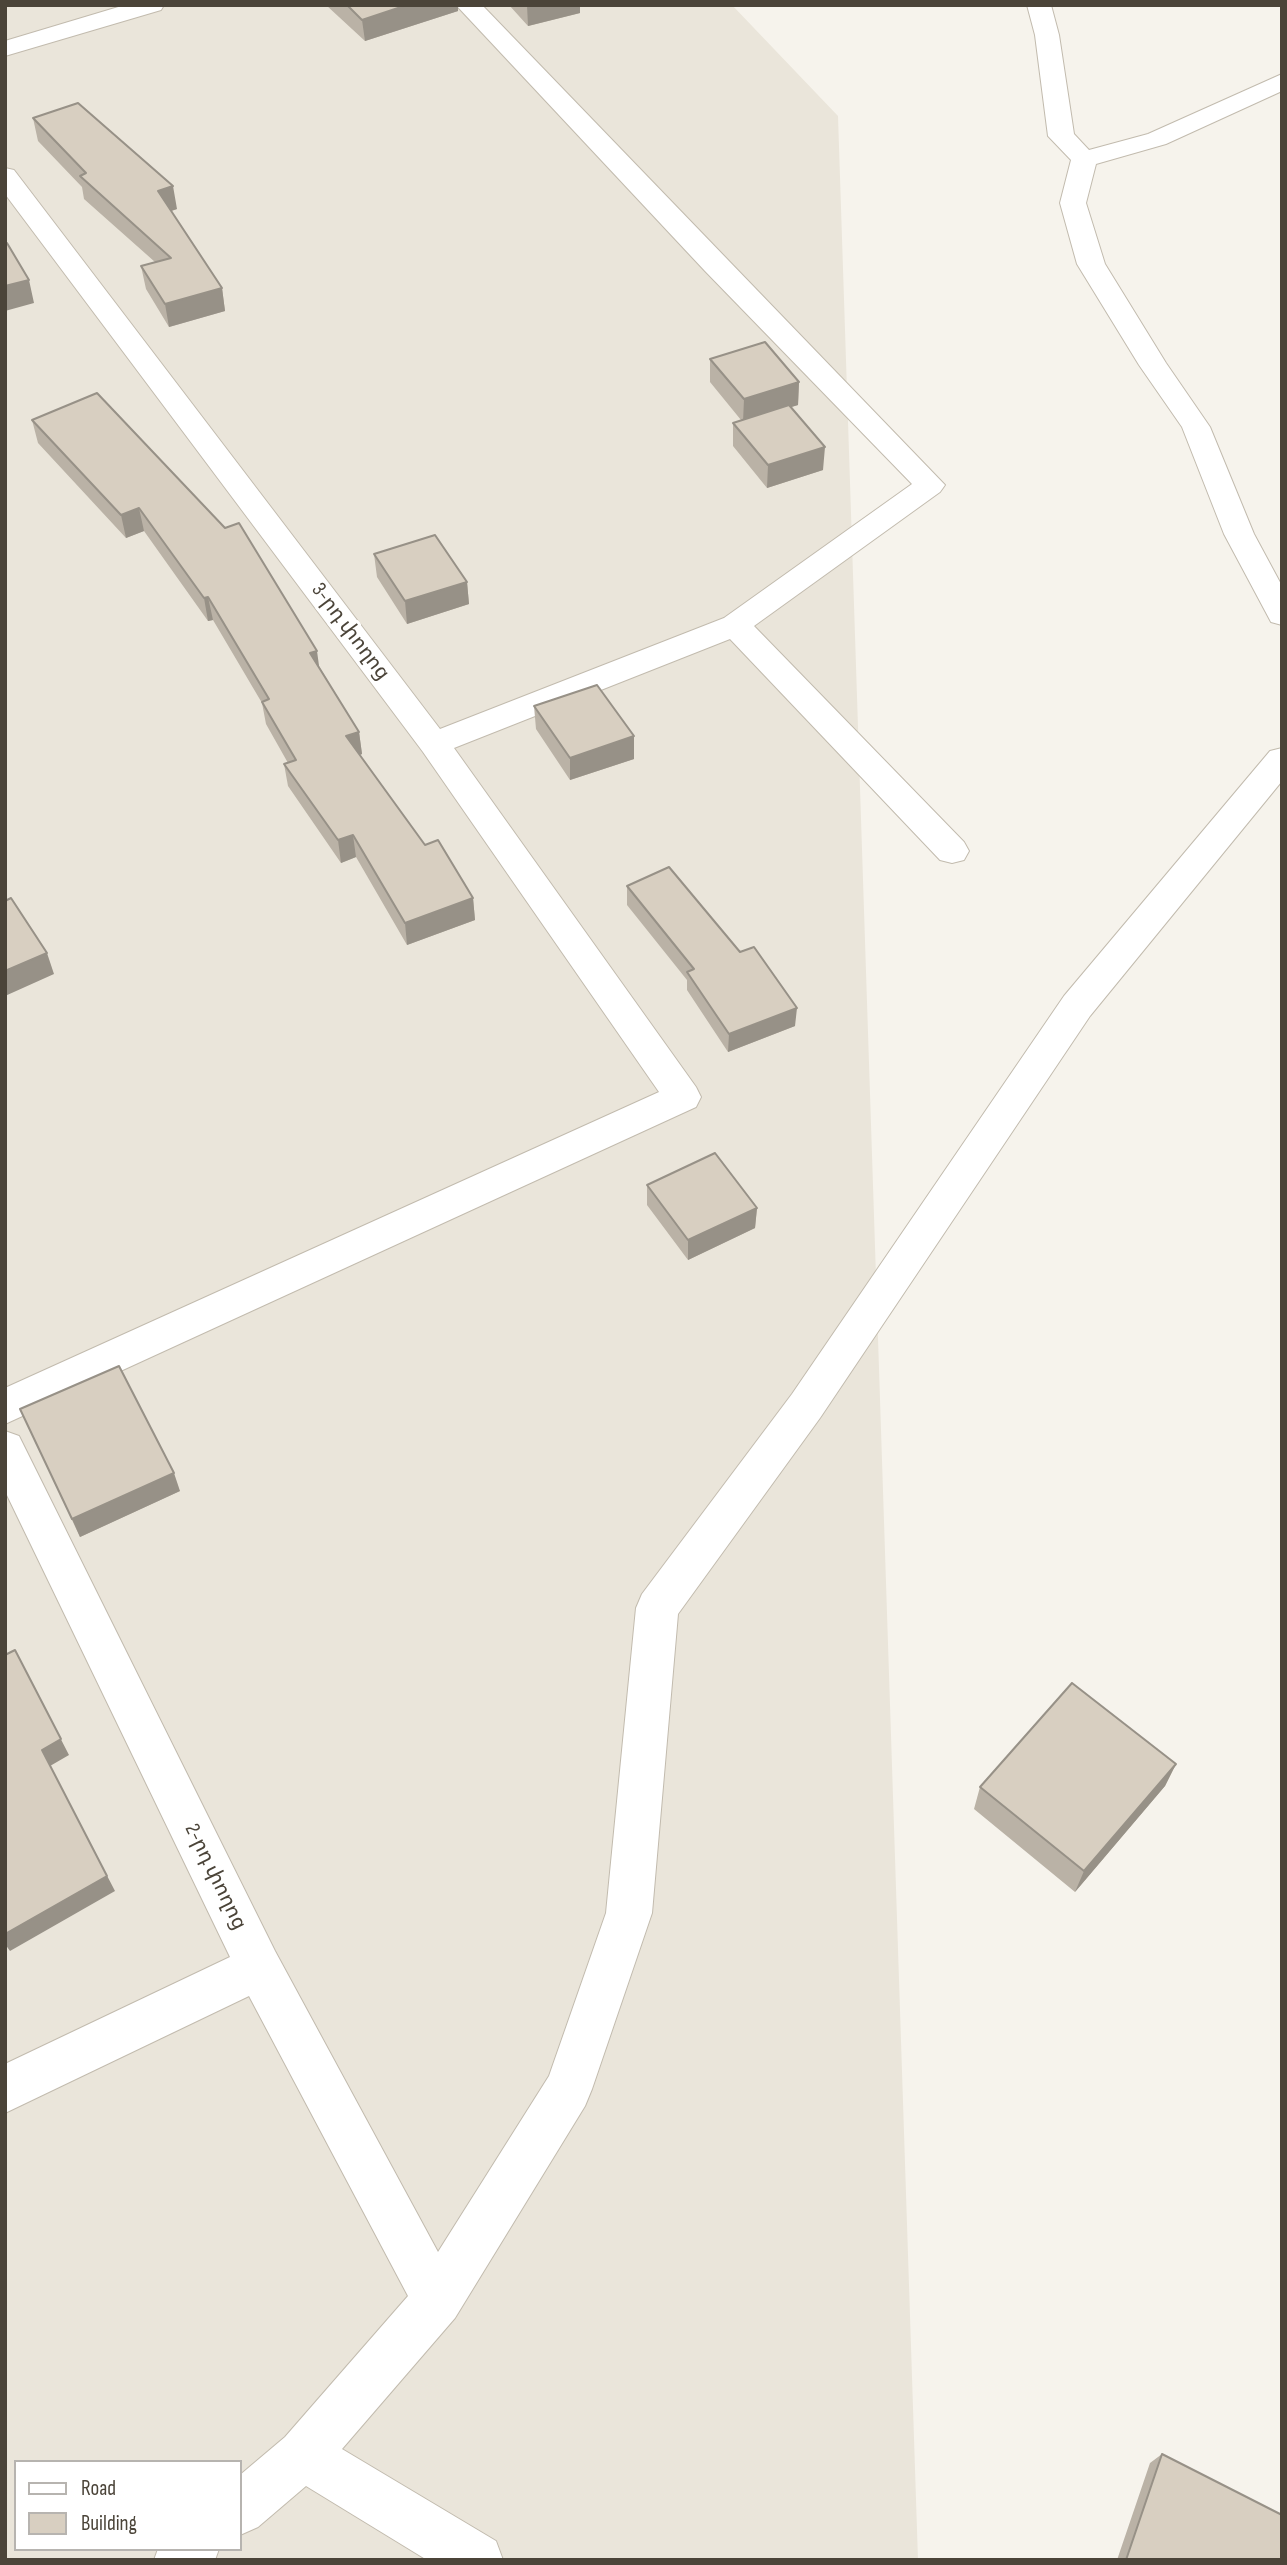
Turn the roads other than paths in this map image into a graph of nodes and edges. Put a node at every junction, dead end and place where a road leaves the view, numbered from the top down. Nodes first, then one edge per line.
1 (152, 5) edge
2 (468, 5) edge
3 (1040, 5) edge
4 (5, 49) edge
5 (1282, 81) edge
6 (1083, 159) junction
7 (5, 176) edge
8 (1282, 615) edge
9 (735, 625) junction
10 (434, 744) junction
11 (1282, 760) edge
12 (952, 851) dead end
13 (5, 1407) edge
14 (5, 1448) edge
15 (259, 1967) junction
16 (5, 2089) edge
17 (437, 2300) junction
18 (303, 2455) junction
19 (242, 2507) edge
20 (477, 2560) edge

1 - 4 street
2 - 9 street
3 - 6 street
5 - 6 street
6 - 8 street
7 - 10 street, 3-րդ փողոց
9 - 10 street
9 - 12 street
10 - 13 street, 3-րդ փողոց
11 - 17 street
14 - 15 street, 2-րդ փողոց
15 - 16 street
15 - 17 street, 2-րդ փողոց
17 - 18 street
18 - 19 street
18 - 20 street

